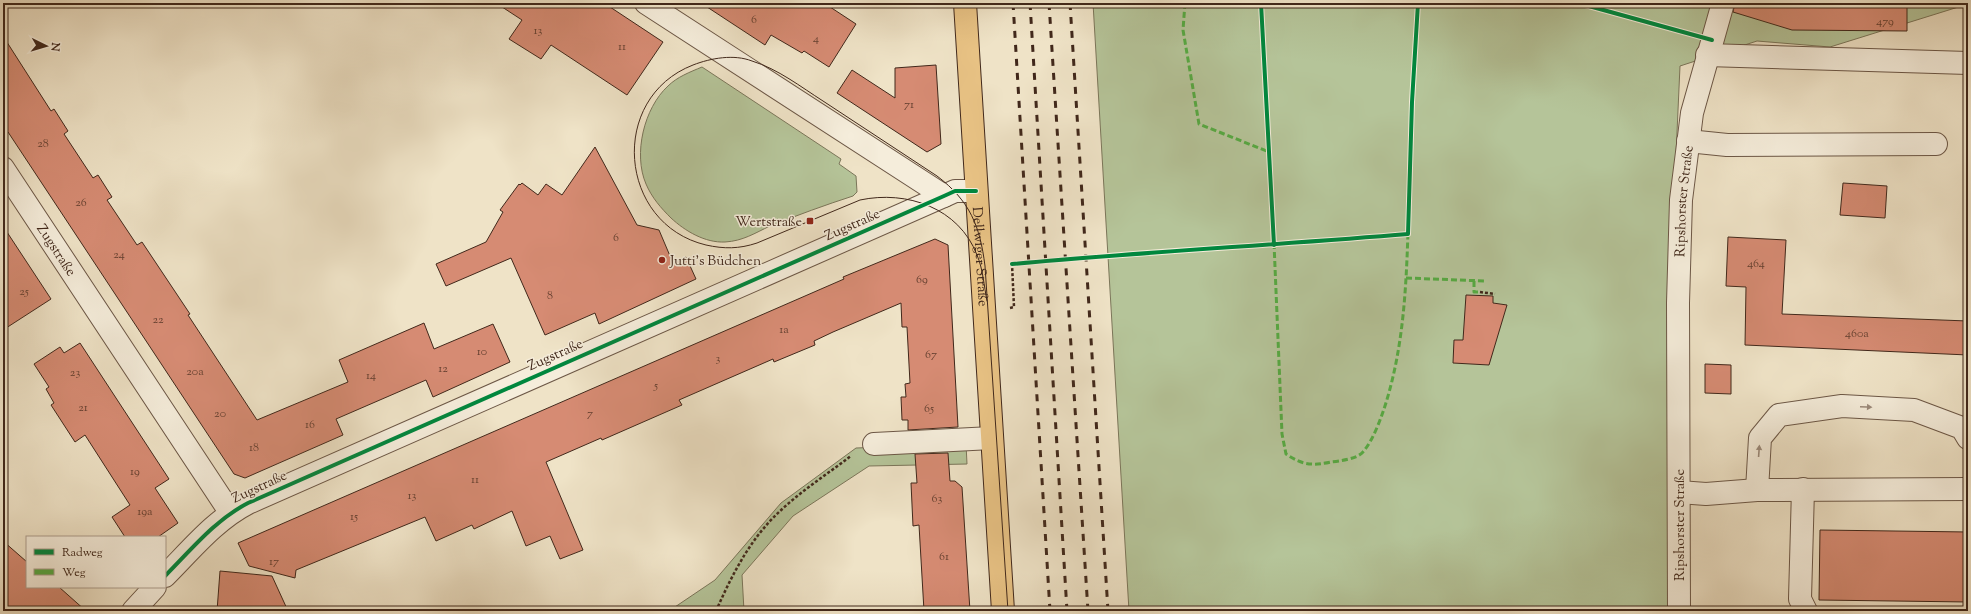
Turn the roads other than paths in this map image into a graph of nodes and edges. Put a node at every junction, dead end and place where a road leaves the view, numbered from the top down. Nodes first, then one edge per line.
1 (646, 3) edge
2 (965, 3) edge
3 (1723, 3) edge
4 (1707, 55) junction
5 (1968, 63) edge
6 (1688, 141) junction
7 (1936, 144) dead end
8 (3, 168) edge
9 (976, 191) junction
10 (944, 196) junction
11 (992, 438) junction
12 (1968, 438) edge
13 (874, 444) road end
14 (1803, 489) junction
15 (1968, 489) edge
16 (1757, 490) junction
17 (1679, 492) junction
18 (230, 512) junction
19 (166, 575) edge
20 (154, 588) edge
21 (133, 611) edge
22 (1004, 611) edge
23 (1679, 611) edge
24 (1806, 611) edge

1 - 10 street
2 - 9 main road, Dellwiger Straße
3 - 4 street, Ripshorster Straße
4 - 5 street
4 - 6 street, Ripshorster Straße
6 - 7 street
6 - 17 street, Ripshorster Straße
8 - 18 street, Zugstraße
9 - 10 street, Zugstraße
9 - 11 main road, Dellwiger Straße
10 - 18 street, Zugstraße
11 - 13 street
11 - 22 main road, Dellwiger Straße
16 -> 12 street
14 - 15 street
14 - 16 street
14 - 24 street
16 - 17 street
17 - 23 street, Ripshorster Straße
18 - 19 street, Zugstraße
20 - 21 street

